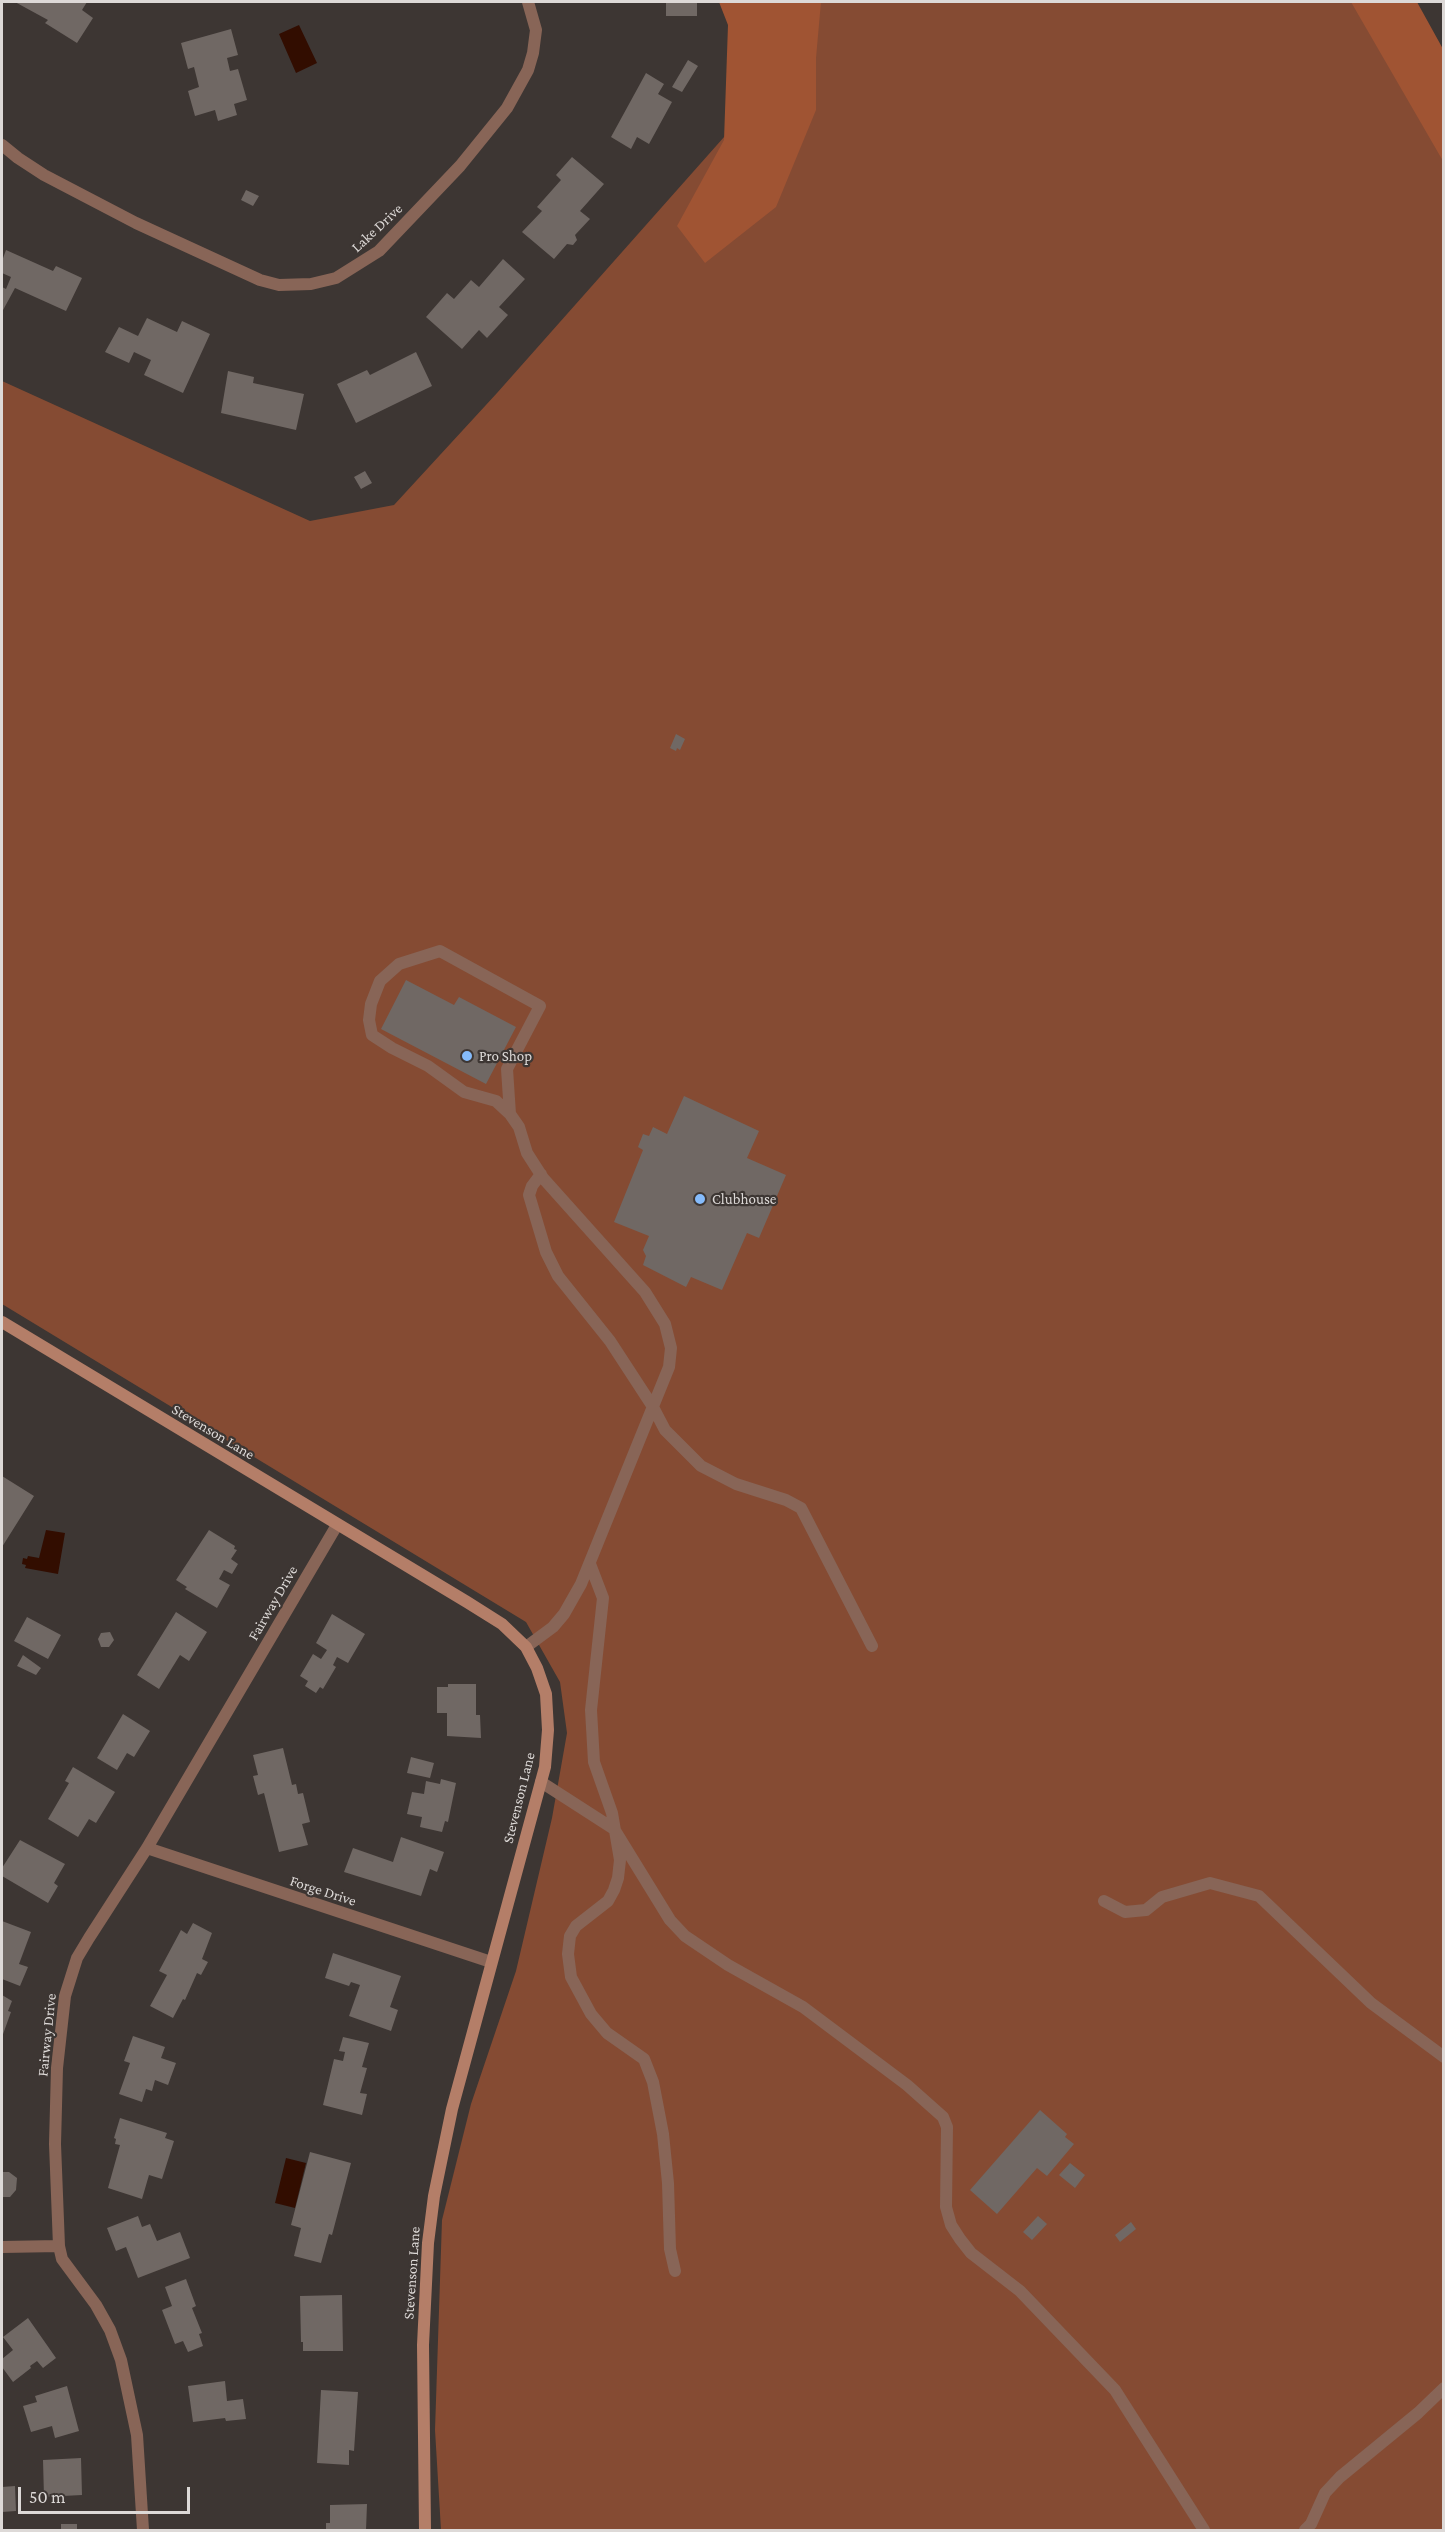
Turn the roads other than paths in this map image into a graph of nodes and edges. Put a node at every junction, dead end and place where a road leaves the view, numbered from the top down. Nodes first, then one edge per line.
1 (528, 2) edge
2 (2, 145) edge
3 (510, 1114) junction
4 (541, 1174) junction
5 (2, 1322) edge
6 (653, 1407) junction
7 (337, 1525) junction
8 (590, 1564) junction
9 (872, 1646) dead end
10 (526, 1647) junction
11 (541, 1782) junction
12 (614, 1829) junction
13 (147, 1848) junction
14 (1104, 1901) dead end
15 (491, 1962) junction
16 (1443, 2057) edge
17 (59, 2246) junction
18 (2, 2247) edge
19 (675, 2271) dead end
20 (1443, 2388) edge
21 (143, 2530) edge
22 (425, 2530) edge
23 (1204, 2530) edge
24 (1305, 2530) edge

1 - 2 street, Lake Drive
3 - 3 street
3 - 4 street
4 - 6 street
4 - 6 street
5 - 7 street, Stevenson Lane
6 - 8 street
6 - 9 street
7 - 10 street, Stevenson Lane
7 - 13 street, Fairway Drive
8 - 10 street
8 - 12 street
10 - 11 street, Stevenson Lane
11 - 12 street
11 - 15 street, Stevenson Lane
12 - 19 street
12 - 23 street
13 - 15 street, Forge Drive
13 - 17 street, Fairway Drive
14 - 16 street
15 - 22 street, Stevenson Lane
17 - 18 street
17 - 21 street, Fairway Drive
20 - 24 street

